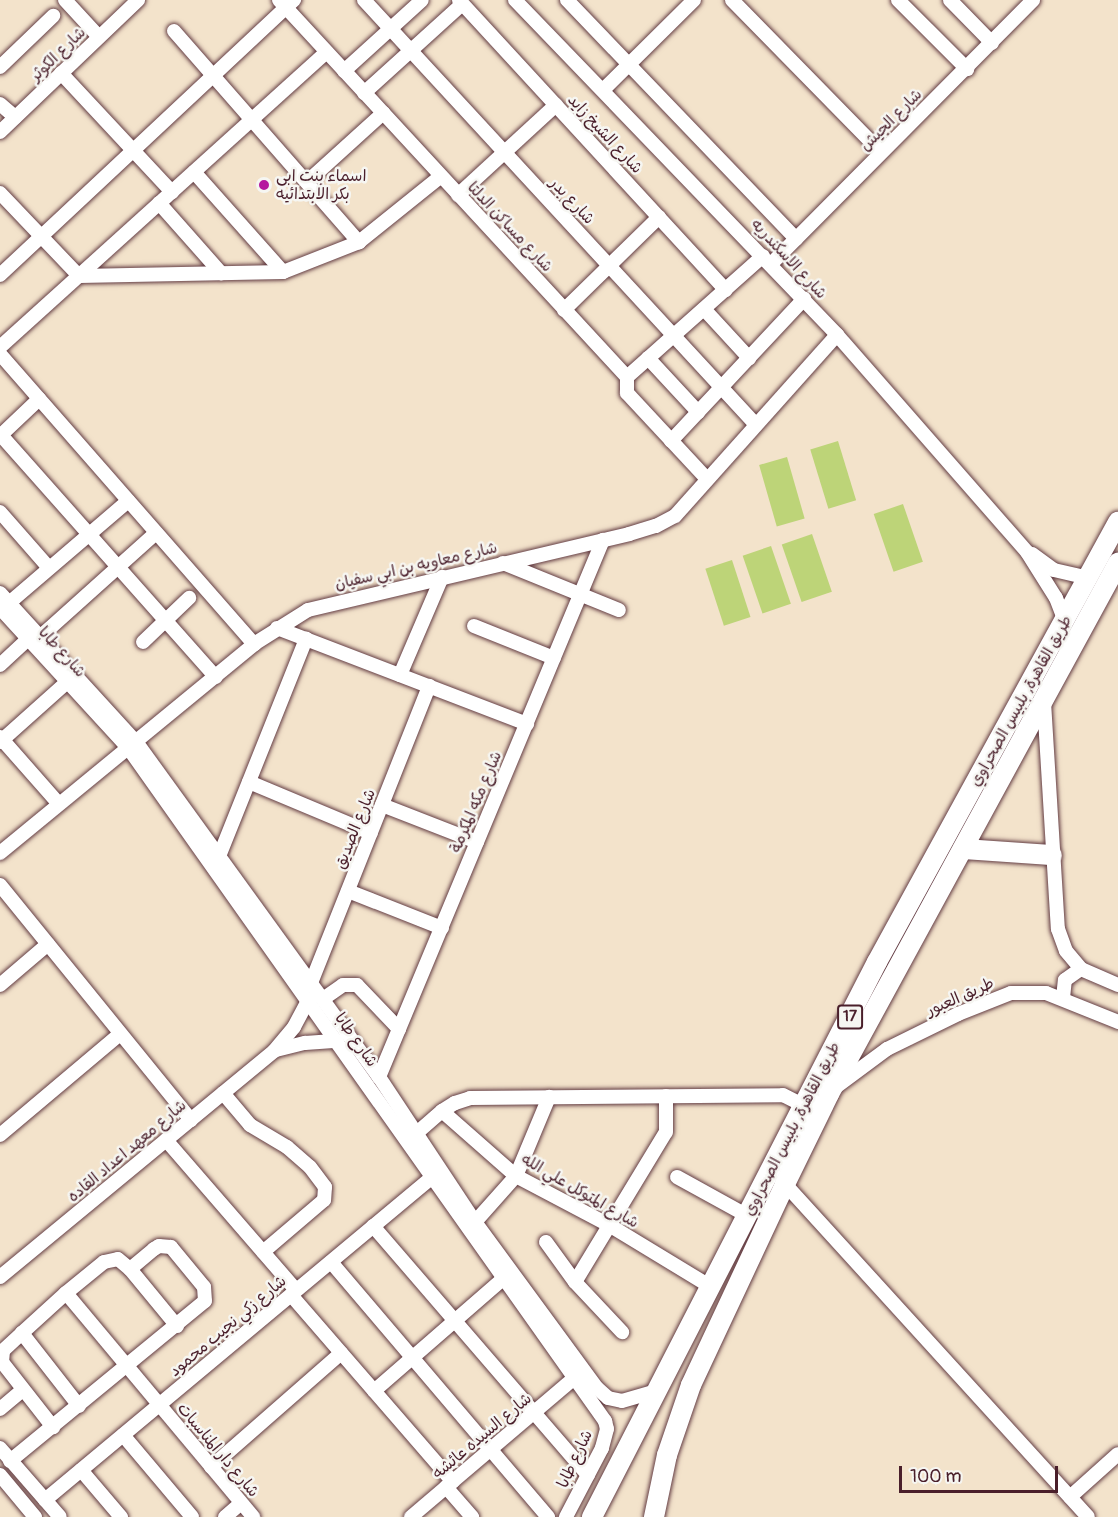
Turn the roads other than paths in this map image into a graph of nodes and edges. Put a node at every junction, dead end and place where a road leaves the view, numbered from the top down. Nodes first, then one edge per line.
1 (65, 0) edge
2 (364, 0) edge
3 (422, 0) edge
4 (515, 0) edge
5 (567, 0) edge
6 (694, 0) edge
7 (732, 0) edge
8 (898, 0) edge
9 (950, 0) edge
10 (1033, 0) edge
11 (135, 1) edge
12 (286, 2) edge
13 (461, 2) edge
14 (53, 16) dead end
15 (391, 29) junction
16 (174, 31) dead end
17 (99, 38) junction
18 (993, 43) junction
19 (411, 51) junction
20 (327, 52) junction
21 (630, 64) junction
22 (0, 67) edge
23 (967, 69) junction
24 (344, 71) junction
25 (61, 74) junction
26 (213, 75) junction
27 (603, 90) junction
28 (364, 93) junction
29 (0, 104) edge
30 (556, 105) junction
31 (383, 113) junction
32 (15, 117) junction
33 (252, 120) junction
34 (0, 132) edge
35 (133, 150) junction
36 (504, 152) junction
37 (881, 152) junction
38 (194, 172) junction
39 (441, 176) junction
40 (307, 182) junction
41 (172, 192) junction
42 (0, 193) edge
43 (458, 195) junction
44 (159, 203) junction
45 (659, 217) junction
46 (41, 236) junction
47 (796, 238) junction
48 (359, 242) junction
49 (767, 260) junction
50 (609, 266) junction
51 (283, 272) junction
52 (221, 273) junction
53 (0, 275) edge
54 (79, 276) junction
55 (726, 290) junction
56 (804, 299) junction
57 (704, 309) junction
58 (564, 310) junction
59 (837, 335) junction
60 (674, 336) junction
61 (1, 355) edge
62 (648, 358) junction
63 (749, 358) junction
64 (627, 377) junction
65 (721, 387) junction
66 (39, 399) junction
67 (698, 412) junction
68 (756, 425) junction
69 (0, 435) edge
70 (671, 441) junction
71 (707, 479) junction
72 (128, 501) junction
73 (0, 512) edge
74 (1118, 522) edge
75 (156, 533) junction
76 (89, 534) junction
77 (603, 540) junction
78 (1028, 552) junction
79 (503, 563) junction
80 (1118, 563) edge
81 (118, 567) junction
82 (49, 568) junction
83 (442, 577) junction
84 (1088, 578) junction
85 (581, 594) junction
86 (189, 598) dead end
87 (3, 602) edge
88 (619, 610) dead end
89 (165, 620) junction
90 (1065, 621) junction
91 (474, 626) dead end
92 (277, 628) junction
93 (34, 638) junction
94 (306, 639) junction
95 (142, 642) dead end
96 (255, 645) junction
97 (554, 658) junction
98 (0, 665) edge
99 (400, 675) junction
100 (216, 677) junction
101 (67, 682) junction
102 (429, 687) junction
103 (1044, 702) junction
104 (527, 724) junction
105 (1, 739) edge
106 (133, 746) junction
107 (249, 782) junction
108 (59, 804) junction
109 (382, 805) junction
110 (371, 833) junction
111 (477, 842) junction
112 (963, 849) junction
113 (0, 853) edge
114 (220, 854) junction
115 (1052, 855) junction
116 (0, 885) edge
117 (348, 891) junction
118 (442, 928) junction
119 (48, 944) junction
120 (1081, 969) junction
121 (311, 983) junction
122 (0, 985) edge
123 (1118, 985) edge
124 (1064, 998) junction
125 (323, 999) junction
126 (308, 1001) junction
127 (1118, 1022) edge
128 (399, 1029) junction
129 (120, 1034) junction
130 (337, 1041) junction
131 (274, 1051) junction
132 (379, 1077) junction
133 (223, 1093) junction
134 (829, 1094) junction
135 (666, 1096) junction
136 (549, 1097) junction
137 (805, 1106) junction
138 (442, 1111) junction
139 (191, 1120) junction
140 (0, 1135) edge
141 (412, 1137) junction
142 (166, 1140) junction
143 (516, 1176) junction
144 (677, 1177) dead end
145 (431, 1178) junction
146 (784, 1184) junction
147 (748, 1216) junction
148 (475, 1222) junction
149 (609, 1225) junction
150 (373, 1226) junction
151 (546, 1242) dead end
152 (263, 1252) junction
153 (331, 1262) junction
154 (130, 1269) junction
155 (0, 1277) edge
156 (503, 1279) junction
157 (575, 1282) junction
158 (711, 1287) junction
159 (66, 1293) junction
160 (294, 1293) junction
161 (455, 1320) junction
162 (177, 1326) junction
163 (622, 1332) dead end
164 (22, 1333) junction
165 (341, 1353) junction
166 (413, 1357) junction
167 (127, 1367) junction
168 (573, 1379) junction
169 (22, 1390) junction
170 (374, 1390) junction
171 (656, 1391) junction
172 (592, 1392) junction
173 (159, 1405) junction
174 (79, 1406) junction
175 (0, 1409) edge
176 (535, 1413) junction
177 (53, 1426) junction
178 (123, 1435) junction
179 (0, 1448) edge
180 (492, 1448) junction
181 (1118, 1454) edge
182 (10, 1461) junction
183 (211, 1467) junction
184 (81, 1470) junction
185 (0, 1475) edge
186 (588, 1475) junction
187 (449, 1484) junction
188 (1070, 1497) junction
189 (45, 1500) junction
190 (242, 1503) junction
191 (35, 1517) edge
192 (60, 1517) edge
193 (121, 1517) edge
194 (192, 1517) edge
195 (225, 1517) edge
196 (253, 1517) edge
197 (411, 1517) edge
198 (472, 1517) edge
199 (548, 1517) edge
200 (566, 1517) edge
201 (592, 1517) edge
202 (654, 1517) edge
203 (1088, 1517) edge

1 - 17 street
2 - 15 street, شارع بدر
3 - 15 street
4 - 27 street, شارع الاسكندريه
5 - 21 street
6 - 21 street
7 - 37 street
8 - 23 street
9 - 18 street
10 - 18 street, شارع الجيش
11 - 17 street, شارع الكوثر
12 - 20 street, شارع مساكن الدلتا
12 - 26 street
13 - 19 street
13 - 30 street, شارع الشيخ زايد
14 - 22 street
15 - 19 street, شارع بدر
15 - 24 street
16 - 26 street
17 - 25 street, شارع الكوثر
18 - 23 street, شارع الجيش
19 - 28 street
19 - 36 street, شارع بدر
20 - 24 street, شارع مساكن الدلتا
20 - 33 street
21 - 27 street
21 - 47 street
23 - 37 street, شارع الجيش
24 - 28 street, شارع مساكن الدلتا
25 - 32 street, شارع الكوثر
25 - 35 street
26 - 33 street
26 - 35 street
27 - 49 street, شارع الاسكندريه
28 - 31 street, شارع مساكن الدلتا
29 - 32 street
30 - 36 street
30 - 45 street, شارع الشيخ زايد
31 - 39 street, شارع مساكن الدلتا
31 - 40 street
32 - 34 street, شارع الكوثر
33 - 38 street
33 - 40 street
35 - 41 street
35 - 46 street
36 - 43 street
36 - 50 street, شارع بدر
37 - 47 street, شارع الجيش
38 - 41 street
38 - 51 street
39 - 43 street, شارع مساكن الدلتا
39 - 48 street
40 - 48 street
41 - 44 street
42 - 46 street
43 - 58 street, شارع مساكن الدلتا
44 - 52 street
44 - 54 street
45 - 50 street
45 - 55 street, شارع الشيخ زايد
46 - 53 street
46 - 54 street
47 - 49 street, شارع الجيش
48 - 51 street
49 - 55 street, شارع الجيش
49 - 56 street, شارع الاسكندريه
50 - 58 street
50 - 60 street, شارع بدر
51 - 52 street
52 - 54 street
54 - 61 street
55 - 57 street, شارع الجيش
56 - 59 street, شارع الاسكندريه
56 - 63 street
57 - 60 street, شارع الجيش
57 - 63 street
58 - 64 street, شارع مساكن الدلتا
59 - 68 street, شارع معاويه بن ابي سفيان
59 - 78 street, شارع الاسكندريه
60 - 62 street, شارع الجيش
60 - 65 street, شارع بدر
61 - 66 street
62 - 64 street, شارع الجيش
62 - 67 street
63 - 65 street
64 - 70 street, شارع مساكن الدلتا
65 - 67 street
65 - 68 street, شارع بدر
66 - 69 street
66 - 72 street
67 - 70 street
68 - 71 street, شارع معاويه بن ابي سفيان
69 - 76 street
70 - 71 street, شارع مساكن الدلتا
71 - 77 street, شارع معاويه بن ابي سفيان
72 - 75 street
72 - 76 street
73 - 82 street
74 - 84 highway, طريق القاهرة, بلبيس الصحراوي / 17
75 - 81 street
75 - 96 street
76 - 81 street
76 - 82 street
77 - 79 street, شارع معاويه بن ابي سفيان
77 - 85 street, شارع مكه المكرمة
78 - 84 street, شارع الاسكندريه
78 - 90 street, شارع الاسكندريه
79 - 83 street, شارع معاويه بن ابي سفيان
79 - 85 street
80 - 103 highway, طريق القاهرة, بلبيس الصحراوي / 17
81 - 89 street
81 - 93 street
82 - 87 street
83 - 92 street, شارع معاويه بن ابي سفيان
83 - 99 street
84 - 90 highway, طريق القاهرة, بلبيس الصحراوي / 17
85 - 88 street
85 - 97 street, شارع مكه المكرمة
86 - 89 street
87 - 93 street, شارع طابا
89 - 95 street
89 - 100 street
90 - 137 highway, طريق القاهرة, بلبيس الصحراوي / 17
91 - 97 street
92 - 94 street
92 - 96 street, شارع معاويه بن ابي سفيان
93 - 98 street
93 - 101 street, شارع طابا
93 - 106 street, شارع طابا
94 - 99 street
94 - 107 street
96 - 100 street, شارع معاويه بن ابي سفيان
97 - 104 street, شارع مكه المكرمة
99 - 102 street
100 - 106 street, شارع معاويه بن ابي سفيان
101 - 105 street
101 - 106 street, شارع طابا
102 - 104 street
102 - 109 street, شارع الصديق
103 - 112 highway, طريق القاهرة, بلبيس الصحراوي / 17
103 - 115 street
104 - 111 street, شارع مكه المكرمة
105 - 108 street
106 - 108 street, شارع معاويه بن ابي سفيان
106 - 114 street, شارع طابا
106 - 126 street, شارع طابا
107 - 110 street
107 - 114 street
108 - 113 street, شارع معاويه بن ابي سفيان
109 - 110 street, شارع الصديق
109 - 111 street
110 - 117 street, شارع الصديق
111 - 118 street, شارع مكه المكرمة
112 - 115 highway
112 - 134 highway, طريق القاهرة, بلبيس الصحراوي / 17
114 - 121 street, شارع طابا
115 - 120 street
116 - 119 street
117 - 118 street
117 - 121 street, شارع الصديق
118 - 128 street, شارع مكه المكرمة
119 - 122 street
119 - 129 street
120 - 123 street
120 - 124 street
121 - 125 street, شارع طابا
124 - 127 street, طريق العبور
124 - 134 street, طريق العبور
125 - 128 street
125 - 132 street, شارع طابا
126 - 130 street, شارع طابا
126 - 131 street, شارع معهد اعداد القاده
128 - 132 street, شارع مكه المكرمة
129 - 139 street
129 - 140 street
130 - 131 street, شارع معهد اعداد القاده
130 - 141 street, شارع طابا
131 - 133 street, شارع معهد اعداد القاده
132 - 141 street, شارع طابا
133 - 139 street, شارع معهد اعداد القاده
133 - 152 street
134 - 146 highway, طريق القاهرة, بلبيس الصحراوي / 17
135 - 136 street
135 - 137 street
135 - 149 street
136 - 138 street
136 - 143 street
137 - 147 highway, طريق القاهرة, بلبيس الصحراوي / 17
138 - 141 street
138 - 143 street, شارع المتوكل علي الله
139 - 142 street, شارع معهد اعداد القاده
141 - 145 street, شارع طابا
141 - 148 street, شارع طابا
142 - 152 street
142 - 155 street, شارع معهد اعداد القاده
143 - 148 street
143 - 149 street, شارع المتوكل علي الله
144 - 147 street
145 - 150 street, شارع زكي نجيب محمود
145 - 156 street, شارع طابا
146 - 188 street
146 - 202 highway, طريق القاهرة, بلبيس الصحراوي / 17
147 - 158 highway, طريق القاهرة, بلبيس الصحراوي / 17
148 - 172 street, شارع طابا
149 - 157 street
149 - 158 street, شارع المتوكل علي الله
150 - 153 street, شارع زكي نجيب محمود
150 - 161 street
151 - 157 street
152 - 160 street
153 - 160 street, شارع زكي نجيب محمود
153 - 166 street
154 - 159 street
154 - 162 street
154 - 162 street
156 - 161 street
156 - 168 street, شارع طابا
157 - 163 street
158 - 171 highway, طريق القاهرة, بلبيس الصحراوي / 17
159 - 164 street
159 - 167 street, شارع دار المناسبات
160 - 165 street
160 - 173 street, شارع زكي نجيب محمود
161 - 166 street
161 - 176 street
162 - 167 street
164 - 169 street
164 - 174 street
165 - 170 street
165 - 183 street
166 - 170 street
166 - 180 street
167 - 173 street, شارع دار المناسبات
167 - 174 street
168 - 172 street, شارع طابا
168 - 176 street, شارع السيده عائشه
169 - 175 street
169 - 177 street
170 - 187 street
171 - 172 street, شارع طابا
171 - 201 highway, طريق القاهرة, بلبيس الصحراوي / 17
172 - 186 street, شارع طابا
173 - 178 street, شارع زكي نجيب محمود
173 - 183 street, شارع دار المناسبات
174 - 177 street
176 - 180 street, شارع السيده عائشه
176 - 186 street
177 - 182 street
178 - 184 street, شارع زكي نجيب محمود
178 - 194 street
179 - 182 street
180 - 187 street, شارع السيده عائشه
180 - 199 street
181 - 188 street
182 - 189 street
183 - 190 street, شارع دار المناسبات
184 - 189 street, شارع زكي نجيب محمود
184 - 193 street
185 - 191 street
186 - 200 street, شارع طابا
187 - 197 street, شارع السيده عائشه
187 - 198 street
188 - 203 street
189 - 192 street
190 - 195 street
190 - 196 street, شارع دار المناسبات

